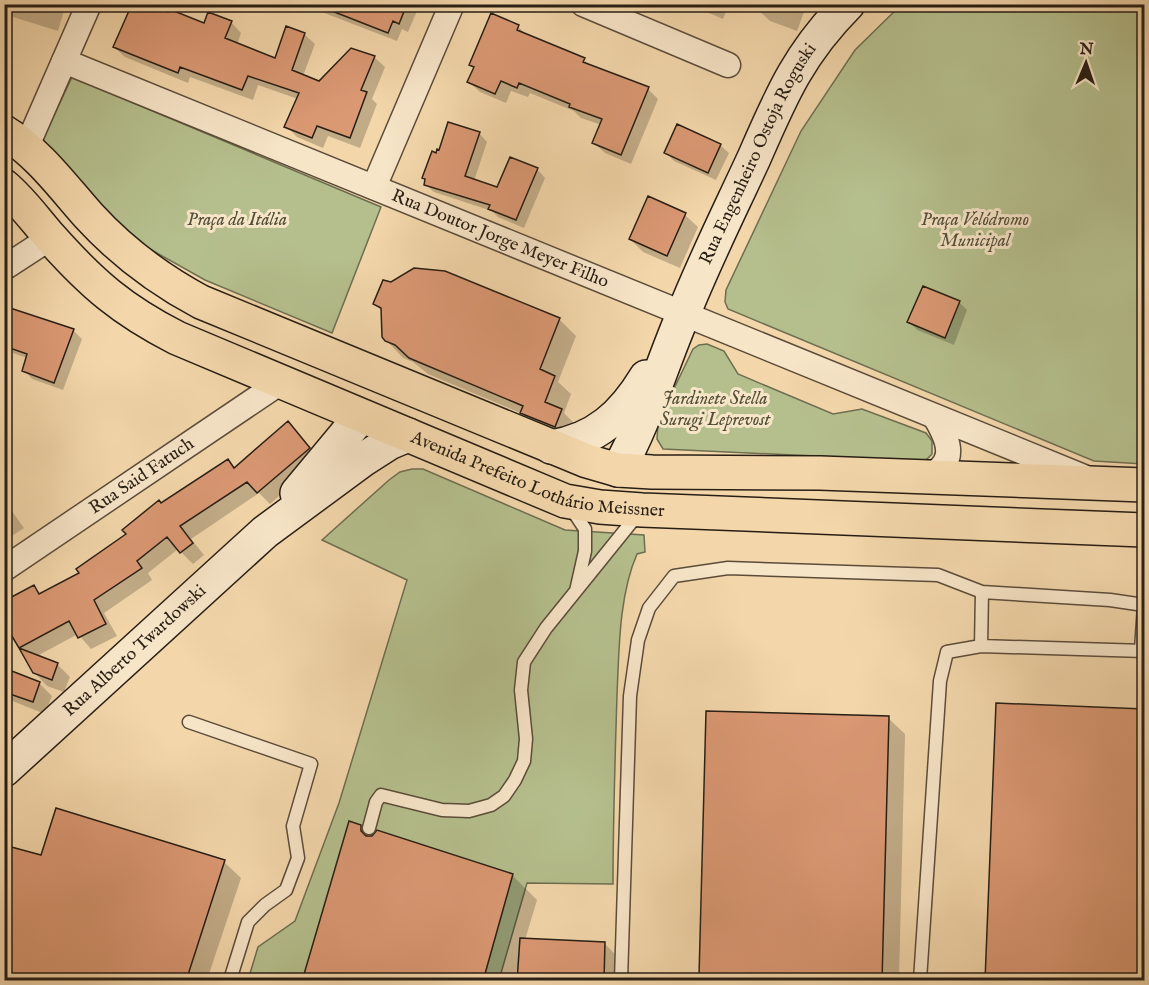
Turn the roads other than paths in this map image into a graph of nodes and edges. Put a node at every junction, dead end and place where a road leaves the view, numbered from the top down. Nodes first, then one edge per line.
1 (89, 4) edge
2 (452, 4) edge
3 (583, 4) edge
4 (848, 4) edge
5 (64, 61) junction
6 (728, 65) dead end
7 (15, 140) edge
8 (374, 187) junction
9 (6, 192) edge
10 (50, 237) junction
11 (4, 268) edge
12 (683, 314) junction
13 (280, 382) junction
14 (429, 396) junction
15 (361, 416) junction
16 (935, 417) junction
17 (408, 435) junction
18 (551, 447) junction
19 (618, 470) junction
20 (820, 473) junction
21 (926, 477) junction
22 (1102, 484) junction
23 (1144, 486) edge
24 (566, 501) junction
25 (642, 510) junction
26 (818, 517) junction
27 (1144, 530) edge
28 (265, 532) junction
29 (4, 569) edge
30 (982, 592) junction
31 (575, 595) junction
32 (1144, 605) edge
33 (981, 646) junction
34 (1143, 651) edge
35 (189, 722) dead end
36 (4, 770) edge
37 (369, 828) dead end
38 (230, 981) edge
39 (621, 981) edge
40 (920, 981) edge

1 - 5 street
2 - 8 street
3 - 6 street
4 - 12 main road, Rua Engenheiro Ostoja Roguski
5 - 7 street
5 - 8 street, Rua Doutor Jorge Meyer Filho
7 - 14 main road, Avenida Prefeito Lothário Meissner
8 - 12 street, Rua Doutor Jorge Meyer Filho
9 - 10 main road, Avenida Prefeito Lothário Meissner
10 - 11 street
10 - 13 main road, Avenida Prefeito Lothário Meissner
12 - 16 street, Rua Doutor Jorge Meyer Filho
12 - 18 main road, Rua Engenheiro Ostoja Roguski
12 - 19 main road, Rua Engenheiro Ostoja Roguski
13 - 15 main road, Avenida Prefeito Lothário Meissner
13 - 29 street, Rua Said Fatuch
14 - 15 main road
14 - 18 main road, Avenida Prefeito Lothário Meissner
15 - 17 main road, Avenida Prefeito Lothário Meissner
15 - 28 main road, Rua Alberto Twardowski
16 - 21 street
16 - 22 street, Rua Doutor Jorge Meyer Filho
17 - 24 main road, Avenida Prefeito Lothário Meissner
17 - 28 main road, Rua Alberto Twardowski
18 - 19 main road, Avenida Prefeito Lothário Meissner
19 - 20 main road, Avenida Prefeito Lothário Meissner
19 - 24 main road
20 - 21 main road, Avenida Prefeito Lothário Meissner
20 - 26 main road
21 - 22 main road, Avenida Prefeito Lothário Meissner
22 - 23 main road, Avenida Prefeito Lothário Meissner
24 - 25 main road, Avenida Prefeito Lothário Meissner
24 - 31 lane
25 - 26 main road, Avenida Prefeito Lothário Meissner
25 - 31 lane
26 - 27 main road, Avenida Prefeito Lothário Meissner
28 - 36 main road, Rua Alberto Twardowski
30 - 32 lane
30 - 33 lane
30 - 39 lane
31 - 37 lane
32 - 34 lane
33 - 34 lane
33 - 40 lane
35 - 38 lane

